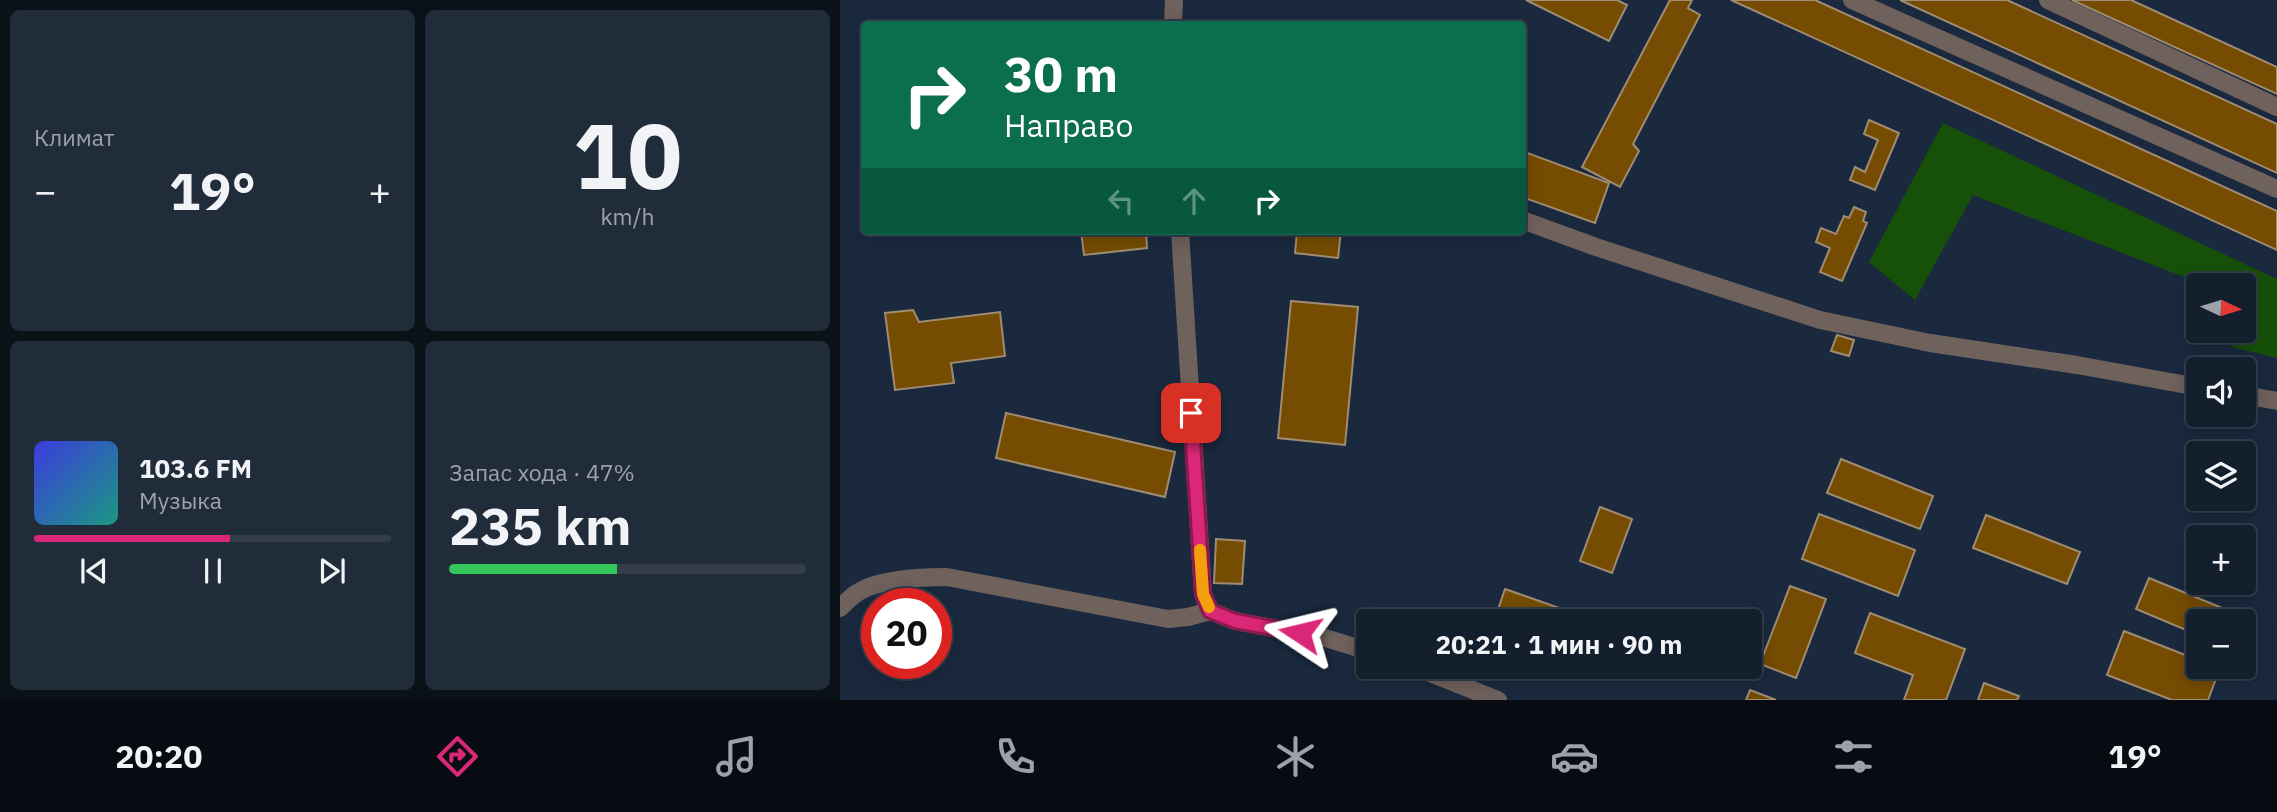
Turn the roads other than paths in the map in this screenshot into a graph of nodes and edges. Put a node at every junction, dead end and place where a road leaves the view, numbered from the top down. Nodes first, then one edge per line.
1 (1174, 0) edge
2 (1852, 0) edge
3 (2048, 0) edge
4 (1173, 21) edge
5 (2277, 107) edge
6 (2277, 189) edge
7 (1526, 221) edge
8 (1180, 235) edge
9 (2186, 385) edge
10 (2256, 397) edge
11 (2277, 401) edge
12 (840, 608) edge
13 (1210, 611) junction
14 (1356, 647) edge
15 (1445, 679) edge
16 (1498, 700) edge

1 - 4 lane
2 - 6 lane
3 - 5 lane
7 - 9 lane
8 - 13 lane
10 - 11 lane
12 - 13 lane
13 - 14 lane
15 - 16 lane

